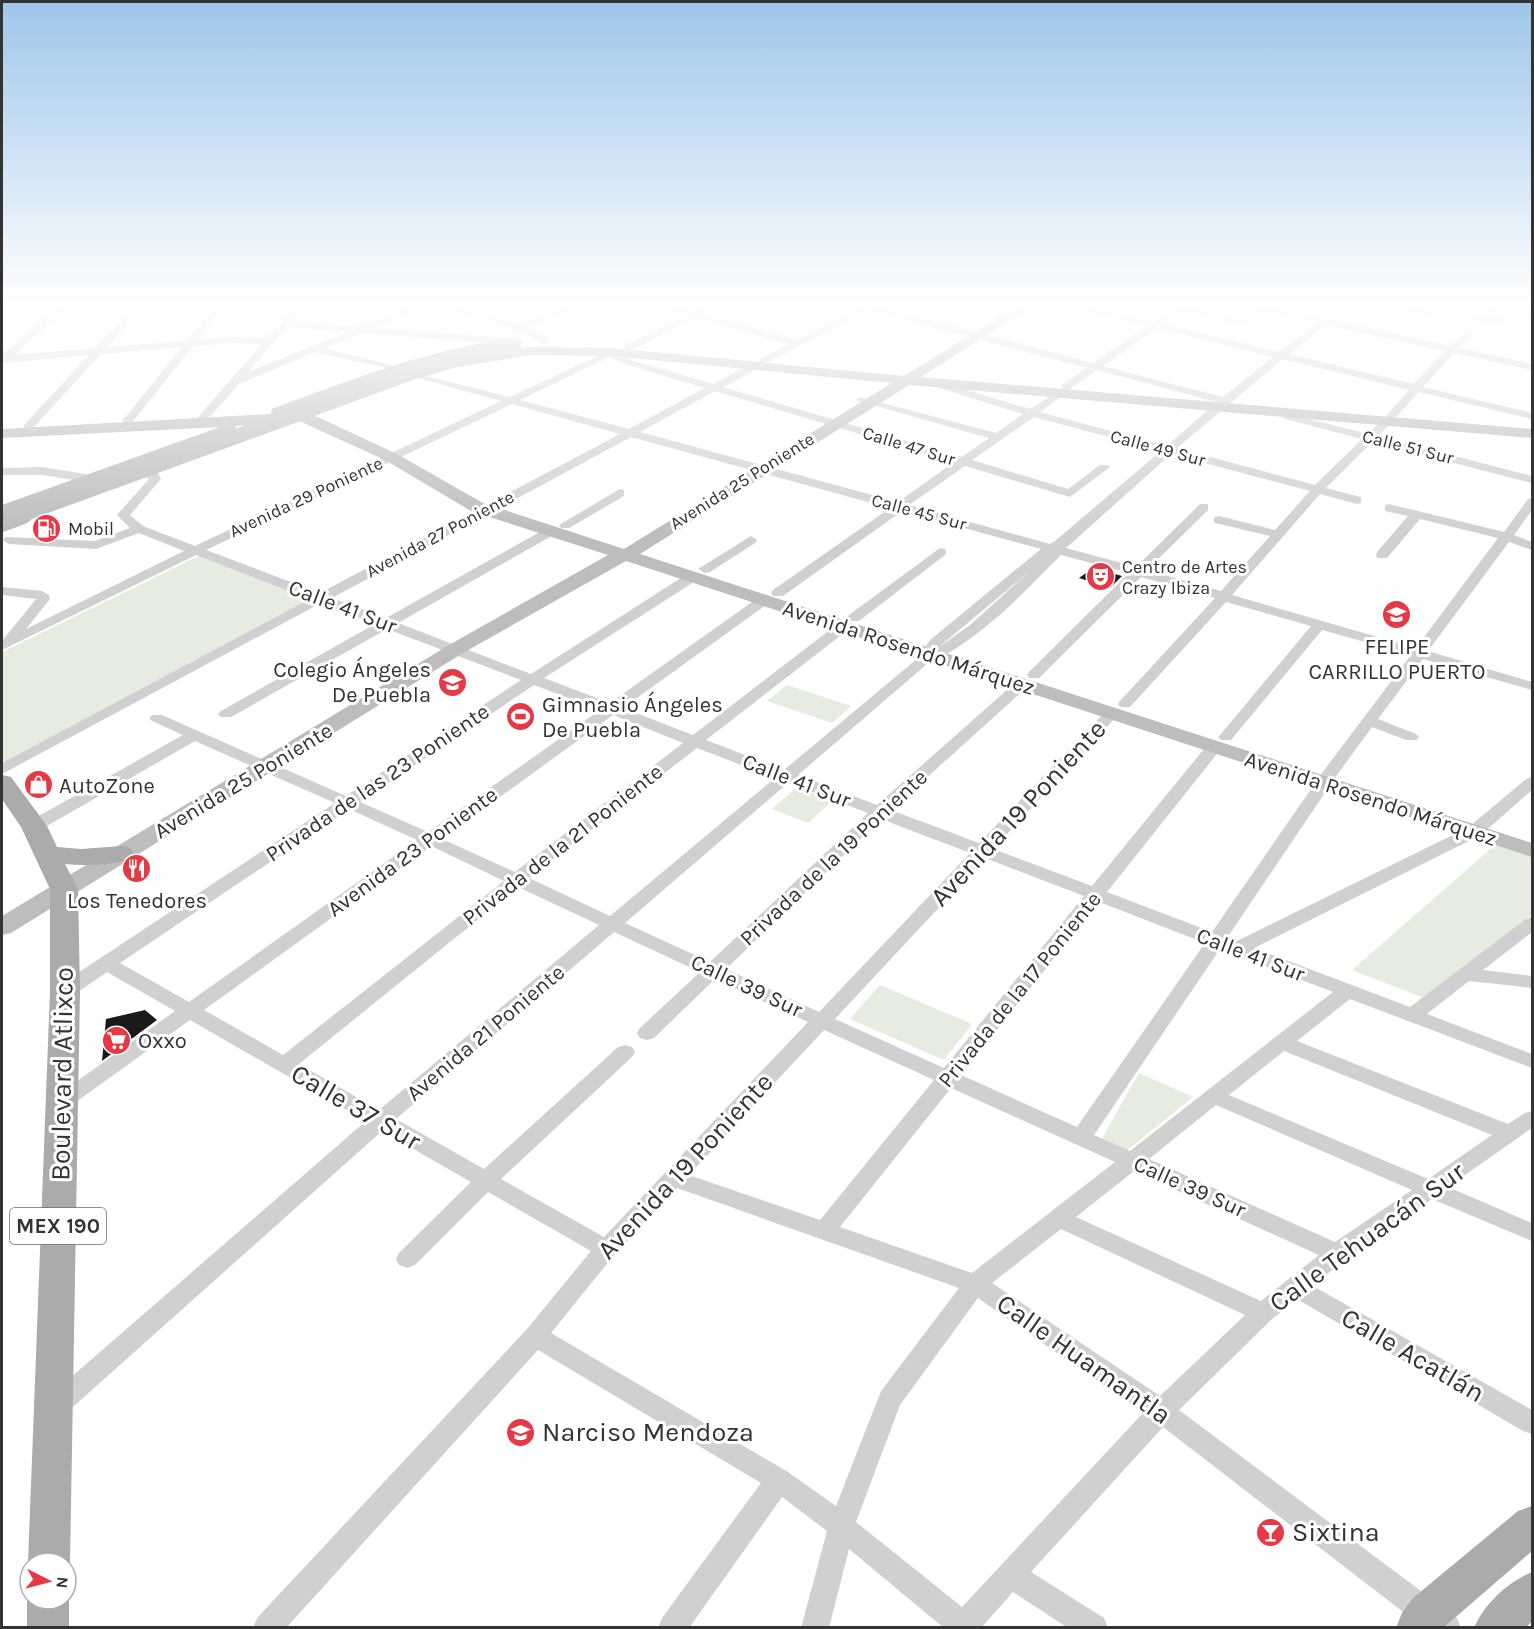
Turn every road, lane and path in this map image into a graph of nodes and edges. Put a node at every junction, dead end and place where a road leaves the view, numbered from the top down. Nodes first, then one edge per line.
1 (70, 381) edge
2 (160, 381) edge
3 (236, 381) edge
4 (364, 381) edge
5 (376, 381) edge
6 (390, 381) edge
7 (403, 381) edge
8 (440, 381) edge
9 (553, 381) edge
10 (692, 381) edge
11 (728, 381) edge
12 (904, 381) edge
13 (921, 381) edge
14 (949, 381) edge
15 (1075, 381) edge
16 (1143, 381) edge
17 (1249, 381) edge
18 (1388, 381) edge
19 (1423, 381) edge
20 (716, 388) junction
21 (1417, 388) junction
22 (1063, 390) junction
23 (513, 401) junction
24 (865, 402) junction
25 (1221, 404) junction
26 (1032, 413) junction
27 (1284, 413) junction
28 (316, 415) junction
29 (1533, 416) edge
30 (1388, 419) junction
31 (263, 420) junction
32 (127, 422) junction
33 (830, 422) junction
34 (209, 425) junction
35 (28, 427) junction
36 (2, 428) edge
37 (1533, 428) edge
38 (2, 433) edge
39 (631, 433) junction
40 (1533, 434) edge
41 (998, 437) junction
42 (1370, 438) junction
43 (1169, 451) junction
44 (397, 454) junction
45 (962, 462) junction
46 (757, 467) junction
47 (1104, 467) dead end
48 (2, 472) edge
49 (146, 472) junction
50 (91, 479) junction
51 (1533, 479) edge
52 (1317, 490) junction
53 (620, 493) dead end
54 (1357, 500) dead end
55 (1533, 502) edge
56 (492, 507) junction
57 (900, 507) junction
58 (1204, 507) dead end
59 (1389, 508) dead end
60 (2, 512) edge
61 (1416, 514) junction
62 (1220, 520) dead end
63 (558, 528) junction
64 (139, 529) junction
65 (3, 534) edge
66 (1278, 534) junction
67 (1508, 537) junction
68 (751, 540) dead end
69 (1533, 546) edge
70 (1056, 547) junction
71 (196, 550) junction
72 (625, 551) junction
73 (940, 552) dead end
74 (1382, 555) dead end
75 (1139, 572) junction
76 (698, 573) junction
77 (2, 591) edge
78 (771, 596) junction
79 (1224, 596) junction
80 (322, 598) junction
81 (849, 622) junction
82 (388, 623) junction
83 (1318, 626) junction
84 (4, 644) edge
85 (456, 649) junction
86 (933, 652) junction
87 (1419, 654) junction
88 (533, 679) junction
89 (1028, 679) junction
90 (1533, 686) edge
91 (611, 709) junction
92 (1118, 709) junction
93 (226, 714) dead end
94 (156, 718) dead end
95 (1370, 721) junction
96 (194, 735) junction
97 (1411, 737) dead end
98 (696, 741) junction
99 (1220, 742) junction
100 (265, 767) junction
101 (2, 769) edge
102 (785, 776) junction
103 (1328, 777) junction
104 (2, 782) edge
105 (1533, 782) edge
106 (345, 803) junction
107 (880, 811) junction
108 (34, 826) junction
109 (1480, 828) junction
110 (429, 839) junction
111 (1533, 839) edge
112 (983, 850) junction
113 (1533, 850) edge
114 (47, 854) junction
115 (122, 854) junction
116 (517, 879) junction
117 (64, 889) junction
118 (1096, 895) junction
119 (613, 923) junction
120 (1533, 923) edge
121 (2, 927) edge
122 (1216, 941) junction
123 (1237, 949) junction
124 (106, 963) junction
125 (714, 969) junction
126 (1465, 974) junction
127 (1533, 982) edge
128 (65, 991) junction
129 (1347, 991) junction
130 (190, 1010) junction
131 (1411, 1016) junction
132 (822, 1021) junction
133 (647, 1033) dead end
134 (1280, 1042) junction
135 (625, 1052) dead end
136 (1533, 1061) edge
137 (283, 1066) junction
138 (947, 1076) junction
139 (1213, 1096) junction
140 (61, 1102) junction
141 (1533, 1118) edge
142 (380, 1121) junction
143 (1509, 1133) junction
144 (1082, 1136) junction
145 (1132, 1160) junction
146 (674, 1178) junction
147 (486, 1180) junction
148 (1430, 1189) junction
149 (1060, 1219) junction
150 (824, 1231) junction
151 (1533, 1232) edge
152 (606, 1249) junction
153 (1337, 1253) junction
154 (407, 1259) dead end
155 (975, 1284) junction
156 (1294, 1286) junction
157 (1263, 1313) junction
158 (535, 1336) junction
159 (53, 1408) junction
160 (1161, 1411) junction
161 (1533, 1423) edge
162 (778, 1480) junction
163 (1533, 1525) edge
164 (841, 1526) junction
165 (49, 1551) edge
166 (1010, 1574) junction
167 (1533, 1593) edge
168 (48, 1611) edge
169 (1431, 1623) edge
170 (963, 1627) edge
171 (48, 1628) edge
172 (267, 1628) edge
173 (672, 1628) edge
174 (815, 1628) edge
175 (1094, 1628) edge
176 (1495, 1628) edge

1 - 35 street
2 - 32 street
3 - 34 street
4 - 31 main road
5 - 60 main road, bridge
6 - 65 main road, bridge
7 - 28 main road
8 - 23 street, Calle 45 Sur
9 - 23 street, Avenida 29 Poniente
10 - 20 street, Calle 47 Sur
11 - 20 street, Avenida 27 Poniente
12 - 24 main road, Avenida 25 Poniente
13 - 26 street, Calle 49 Sur
14 - 22 main road
15 - 22 street, Avenida 23 Poniente
16 - 25 street
17 - 25 street, Avenida 21 Poniente
18 - 21 street
19 - 21 street, Avenida 19 Poniente
20 - 33 street, Calle 47 Sur
20 - 39 street, Avenida 27 Poniente
21 - 29 street
21 - 30 street, Avenida 19 Poniente
22 - 25 main road
22 - 26 street, Avenida 23 Poniente
23 - 39 street, Calle 45 Sur
23 - 44 street, Avenida 29 Poniente
24 - 33 main road, Avenida 25 Poniente
24 - 41 street
25 - 27 main road
25 - 30 main road
25 - 43 street, Avenida 21 Poniente
26 - 41 street, Avenida 23 Poniente
26 - 43 street, Calle 49 Sur
27 - 30 main road
27 - 42 street, Calle 51 Sur
28 - 31 main road, Avenida Rosendo Márquez
28 - 31 main road
28 - 44 main road, Avenida Rosendo Márquez
30 - 37 main road
30 - 40 main road
30 - 42 street, Avenida 19 Poniente
31 - 34 main road
31 - 49 main road
32 - 34 main road
32 - 35 main road
33 - 45 street, Calle 47 Sur
33 - 46 main road, Avenida 25 Poniente
34 - 38 main road
34 - 50 main road
35 - 36 main road
39 - 46 street, Calle 45 Sur
39 - 56 street, Avenida 27 Poniente
41 - 45 street, Avenida 23 Poniente
42 - 51 street, Calle 51 Sur
42 - 52 street, Avenida 19 Poniente
43 - 52 street, Calle 49 Sur
43 - 70 street, Avenida 21 Poniente
44 - 56 main road, Avenida Rosendo Márquez
44 - 71 street, Avenida 29 Poniente
45 - 47 street, Calle 47 Sur
45 - 57 street, Avenida 23 Poniente
46 - 57 street, Calle 45 Sur
46 - 72 main road, Avenida 25 Poniente
48 - 50 street
49 - 64 street
49 - 65 main road
50 - 60 main road
52 - 54 street, Calle 49 Sur
52 - 66 street, Avenida 19 Poniente
53 - 63 street
55 - 67 street
56 - 63 main road, Avenida Rosendo Márquez
56 - 80 street, Avenida 27 Poniente
57 - 70 street, Calle 45 Sur
57 - 78 street, Avenida 23 Poniente
58 - 75 street, Privada de la 19 Poniente
59 - 61 street
61 - 67 street
61 - 74 street
62 - 66 street
63 - 72 main road, Avenida Rosendo Márquez
63 - 82 street
64 - 65 street
64 - 71 street, Calle 41 Sur
66 - 79 street, Avenida 19 Poniente
67 - 69 street
67 - 87 street
68 - 76 street, Privada de las 23 Poniente
70 - 75 street, Calle 45 Sur
70 - 86 street, Avenida 21 Poniente
71 - 80 street, Calle 41 Sur
71 - 84 street, Avenida 29 Poniente
72 - 76 main road, Avenida Rosendo Márquez
72 - 85 main road, Avenida 25 Poniente
73 - 81 street, Privada de la 21 Poniente
75 - 79 street, Calle 45 Sur
75 - 89 street, Privada de la 19 Poniente
76 - 78 main road, Avenida Rosendo Márquez
76 - 88 street, Privada de las 23 Poniente
77 - 84 street
78 - 81 main road, Avenida Rosendo Márquez
78 - 91 street, Avenida 23 Poniente
79 - 83 street, Calle 45 Sur
79 - 92 street, Avenida 19 Poniente
80 - 82 street, Calle 41 Sur
80 - 101 street, Avenida 27 Poniente
81 - 86 main road, Avenida Rosendo Márquez
81 - 98 street, Privada de la 21 Poniente
82 - 85 street, Calle 41 Sur
82 - 93 street
83 - 87 street, Calle 45 Sur
83 - 99 street, Privada de la 17 Poniente
85 - 88 street, Calle 41 Sur
85 - 100 main road, Avenida 25 Poniente
86 - 89 main road, Avenida Rosendo Márquez
86 - 102 street, Avenida 21 Poniente
87 - 90 street, Calle 45 Sur
87 - 95 street
88 - 91 street, Calle 41 Sur
88 - 106 street, Privada de las 23 Poniente
89 - 92 main road, Avenida Rosendo Márquez
89 - 107 street, Privada de la 19 Poniente
91 - 98 street, Calle 41 Sur
91 - 110 street, Avenida 23 Poniente
92 - 99 main road, Avenida Rosendo Márquez
92 - 112 street, Avenida 19 Poniente
94 - 96 street, Calle 39 Sur
95 - 97 street
95 - 103 street
96 - 100 street, Calle 39 Sur
96 - 108 street
98 - 102 street, Calle 41 Sur
98 - 116 street, Privada de la 21 Poniente
99 - 103 main road, Avenida Rosendo Márquez
99 - 118 street, Privada de la 17 Poniente
100 - 106 street, Calle 39 Sur
100 - 115 main road, Avenida 25 Poniente
102 - 107 street, Calle 41 Sur
102 - 119 street, Avenida 21 Poniente
103 - 109 main road, Avenida Rosendo Márquez
103 - 122 street
104 - 108 main road, Boulevard Atlixco / MEX 190
105 - 109 street
106 - 110 street, Calle 39 Sur
106 - 124 street, Privada de las 23 Poniente
107 - 112 street, Calle 41 Sur
107 - 125 street, Privada de la 19 Poniente
108 - 114 main road, Boulevard Atlixco / MEX 190
109 - 111 main road, Avenida Rosendo Márquez
109 - 113 main road, Avenida Rosendo Márquez
109 - 123 street
110 - 116 street, Calle 39 Sur
110 - 130 street, Avenida 23 Poniente
112 - 118 street, Calle 41 Sur
112 - 132 street, Avenida 19 Poniente
114 - 115 main road
114 - 117 main road, Boulevard Atlixco / MEX 190
115 - 117 main road, Avenida 25 Poniente
116 - 119 street, Calle 39 Sur
116 - 137 street, Privada de la 21 Poniente
117 - 121 main road, Avenida 25 Poniente
117 - 128 main road, Boulevard Atlixco / MEX 190
118 - 122 street, Calle 41 Sur
118 - 138 street, Privada de la 17 Poniente
119 - 125 street, Calle 39 Sur
119 - 142 street, Avenida 21 Poniente
120 - 126 street
122 - 123 street, Calle 41 Sur
122 - 144 street
123 - 129 street, Calle 41 Sur
124 - 128 street, Privada de las 23 Poniente
124 - 130 street, Calle 37 Sur
125 - 132 street, Calle 39 Sur
125 - 133 street, Privada de la 19 Poniente
126 - 127 street
126 - 131 street
128 - 140 main road, Boulevard Atlixco / MEX 190
129 - 131 street, Calle 41 Sur
129 - 134 street
130 - 137 street, Calle 37 Sur
130 - 140 street, Avenida 23 Poniente
131 - 136 street, Calle 41 Sur
132 - 138 street, Calle 39 Sur
132 - 146 street, Avenida 19 Poniente
134 - 139 street
134 - 143 street
135 - 147 street
137 - 142 street, Calle 37 Sur
138 - 144 street, Calle 39 Sur
138 - 150 street, Privada de la 17 Poniente
139 - 145 street
139 - 148 street
140 - 159 main road, Boulevard Atlixco / MEX 190
141 - 143 street, Calle Tehuacán Sur
142 - 147 street, Calle 37 Sur
142 - 159 street, Avenida 21 Poniente
143 - 148 street, Calle Tehuacán Sur
144 - 145 street, Calle 39 Sur
145 - 149 street
145 - 153 street, Calle 39 Sur
146 - 150 street, Calle Huamantla
146 - 152 street, Avenida 19 Poniente
147 - 152 street, Calle 37 Sur
147 - 154 street
148 - 151 street
148 - 153 street, Calle Tehuacán Sur
149 - 155 street
149 - 157 street
150 - 155 street, Calle Huamantla
152 - 158 street, Avenida 19 Poniente
153 - 156 street, Calle Tehuacán Sur
155 - 160 street, Calle Huamantla
155 - 164 street
156 - 157 street, Calle Tehuacán Sur
156 - 161 street, Calle Acatlán
157 - 160 street, Calle Tehuacán Sur
158 - 162 street
158 - 172 street, Avenida 19 Poniente
159 - 165 main road, Boulevard Atlixco / MEX 190
160 - 166 street, Calle Tehuacán Sur
160 - 169 street, Calle Huamantla
162 - 164 street
162 - 173 street
163 - 169 main road
164 - 170 street
164 - 174 street
166 - 170 street, Calle Tehuacán Sur
166 - 175 street
167 - 176 main road
168 - 171 main road

